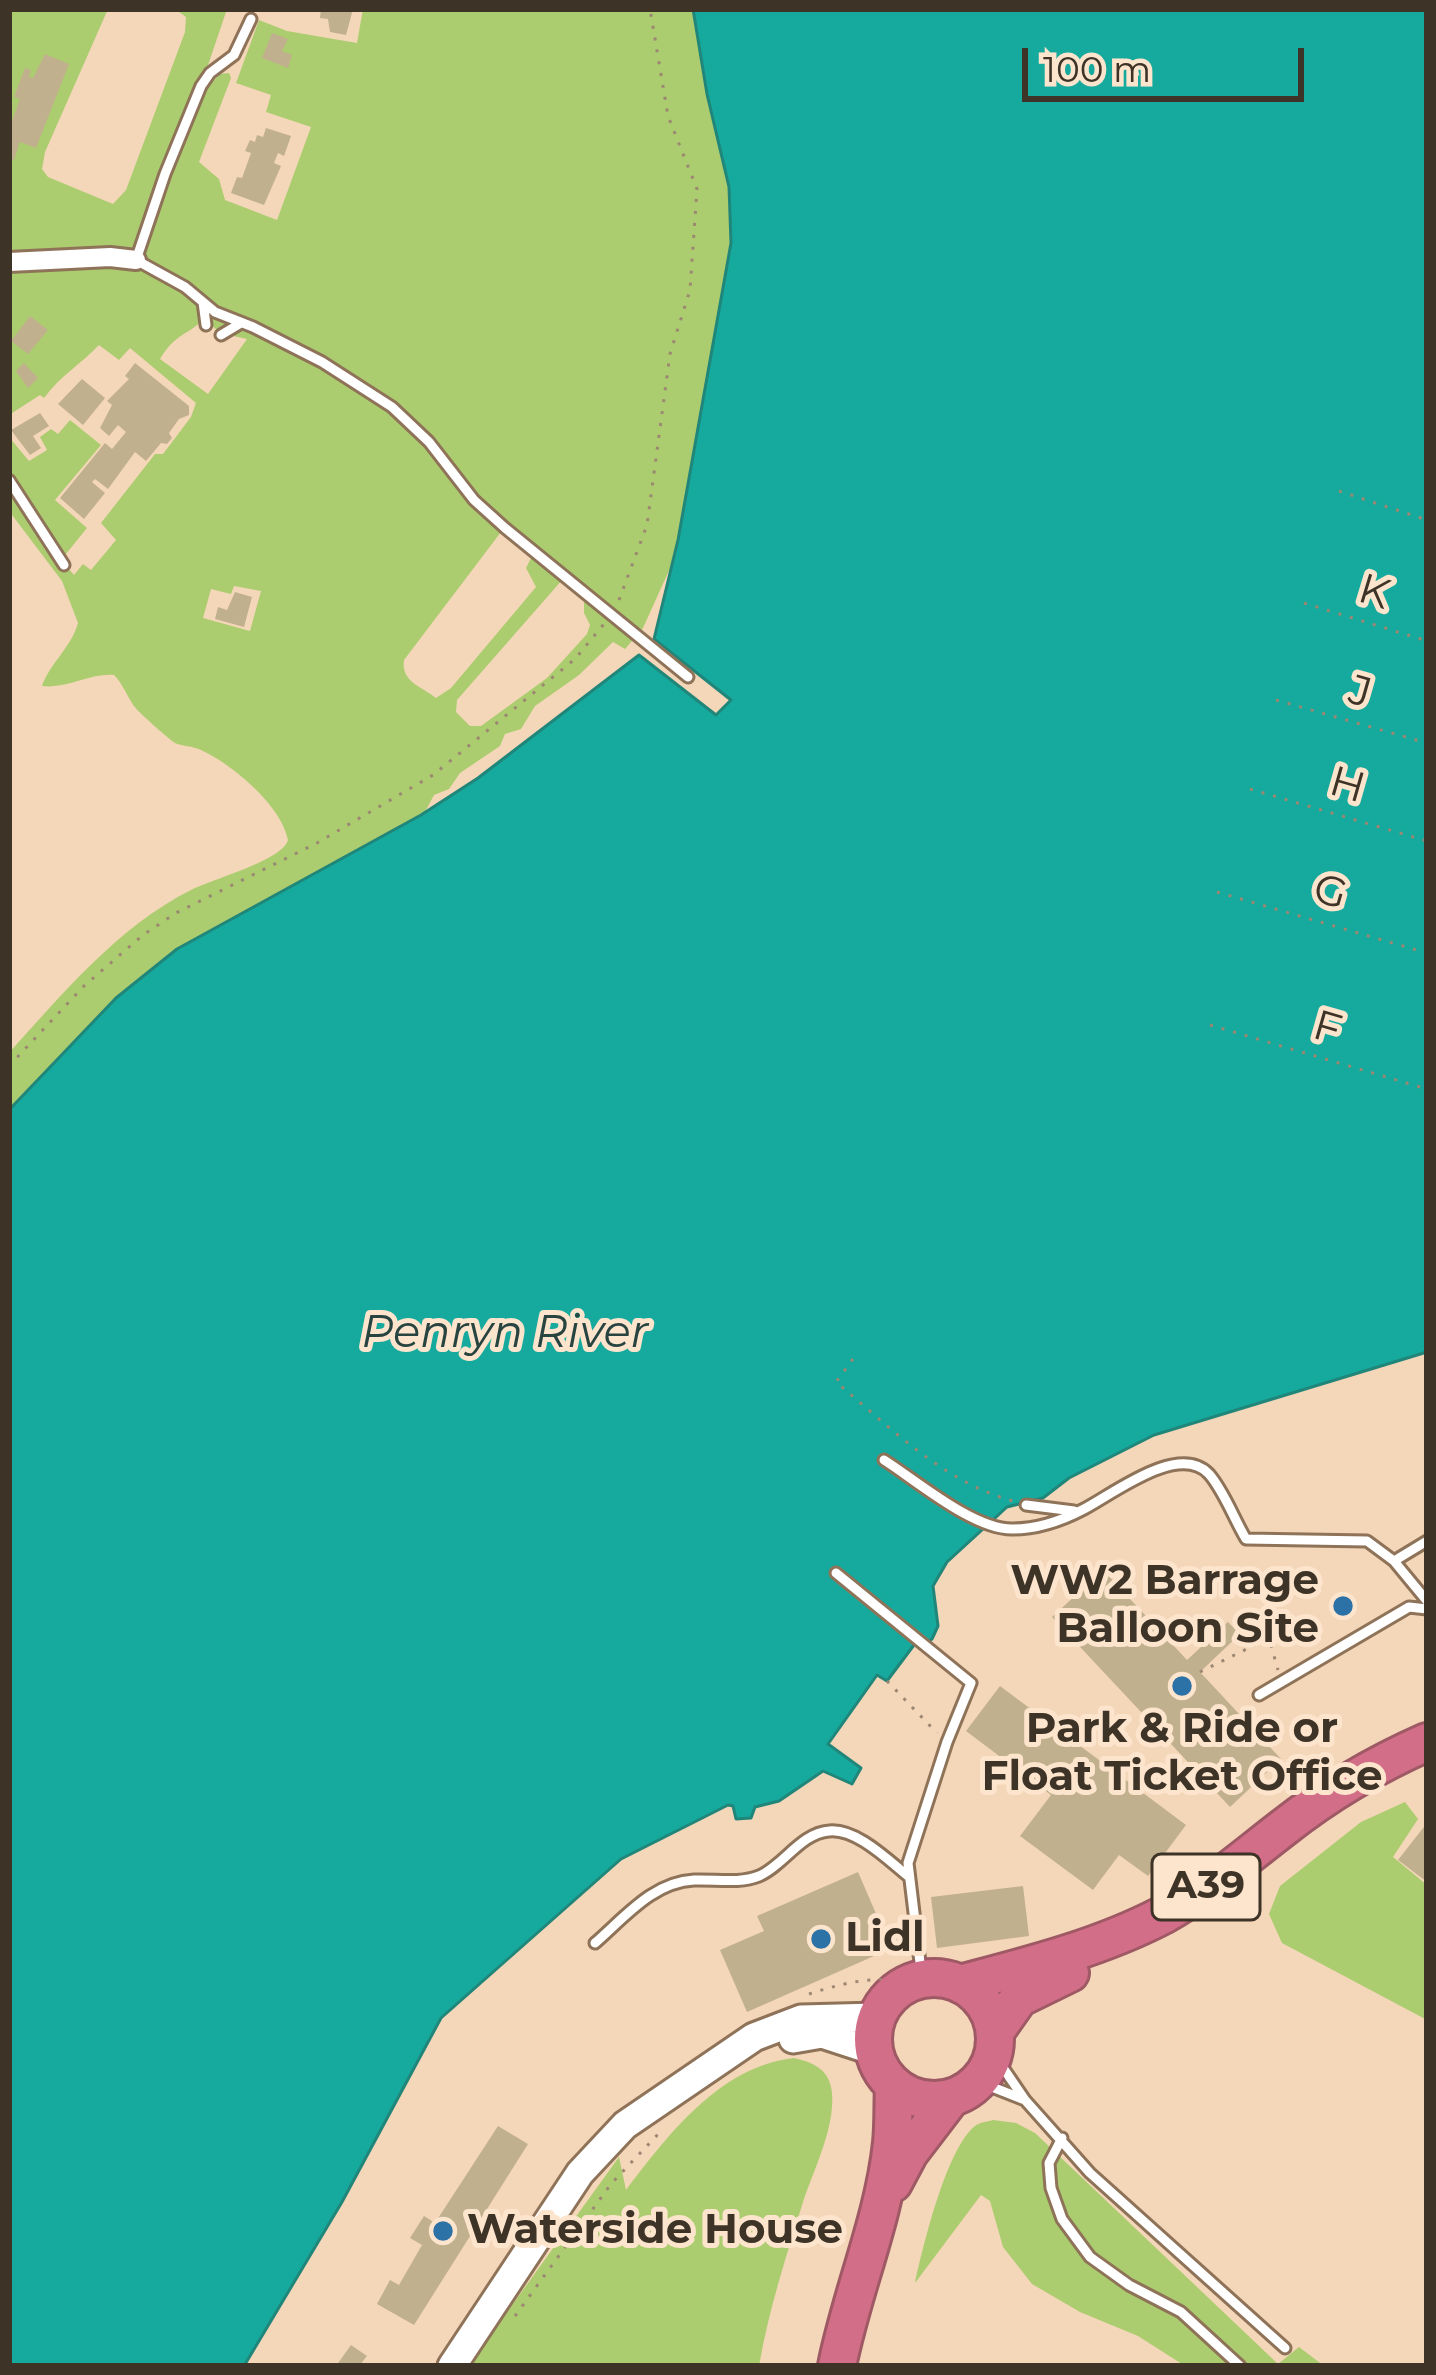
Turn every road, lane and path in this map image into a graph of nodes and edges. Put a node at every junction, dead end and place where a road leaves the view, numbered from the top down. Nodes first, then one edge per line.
1 (650, 9) edge
2 (251, 19) dead end
3 (136, 260) junction
4 (9, 262) edge
5 (203, 302) junction
6 (241, 323) junction
7 (206, 325) dead end
8 (221, 335) dead end
9 (9, 480) edge
10 (1339, 491) dead end
11 (1427, 520) edge
12 (64, 565) dead end
13 (1304, 603) dead end
14 (610, 616) junction
15 (1427, 641) edge
16 (688, 677) dead end
17 (1276, 700) dead end
18 (1427, 743) edge
19 (1250, 789) dead end
20 (1427, 841) edge
21 (1217, 892) dead end
22 (1427, 952) edge
23 (1210, 1025) dead end
24 (9, 1066) edge
25 (1427, 1089) edge
26 (853, 1359) dead end
27 (884, 1460) dead end
28 (1026, 1505) joint
29 (1080, 1511) junction
30 (1427, 1541) edge
31 (1394, 1561) junction
32 (836, 1574) dead end
33 (1427, 1605) edge
34 (1200, 1672) dead end
35 (887, 1681) dead end
36 (1282, 1683) junction
37 (1259, 1695) dead end
38 (947, 1742) junction
39 (1427, 1742) edge
40 (1427, 1762) edge
41 (908, 1876) junction
42 (595, 1943) dead end
43 (922, 1979) junction
44 (960, 1984) junction
45 (875, 2034) junction
46 (994, 2043) junction
47 (894, 2086) junction
48 (962, 2092) junction
49 (1025, 2100) junction
50 (662, 2132) dead end
51 (1062, 2138) junction
52 (879, 2207) junction
53 (506, 2328) dead end
54 (1286, 2348) dead end
55 (452, 2366) edge
56 (837, 2366) edge
57 (1240, 2366) edge

1 - 14 path
2 - 3 lane
3 - 4 street
3 - 5 lane
5 - 6 lane
5 - 7 lane
6 - 8 lane
6 - 14 lane
9 - 12 lane
10 - 11 path
13 - 15 path, K
14 - 16 lane
14 - 24 path
17 - 18 path, J
19 - 20 path, H
21 - 22 path, G
23 - 25 path, F
26 - 28 path
27 - 29 lane
28 - 29 lane
29 - 31 lane
30 - 31 lane
31 - 33 lane
32 - 38 lane
33 - 36 lane
34 - 36 path
35 - 38 path
36 - 37 lane
38 - 41 lane
39 - 44 highway, A39
40 - 46 highway, A39
41 - 42 lane
41 - 43 lane
43 - 44 highway
43 - 45 highway
44 - 46 highway
45 - 47 highway
45 - 55 main road
46 - 48 highway
46 - 49 lane
47 - 48 highway
47 - 52 highway
48 - 49 lane
48 - 52 highway
49 - 51 lane
50 - 53 path
51 - 54 lane
51 - 57 lane
52 - 56 highway

